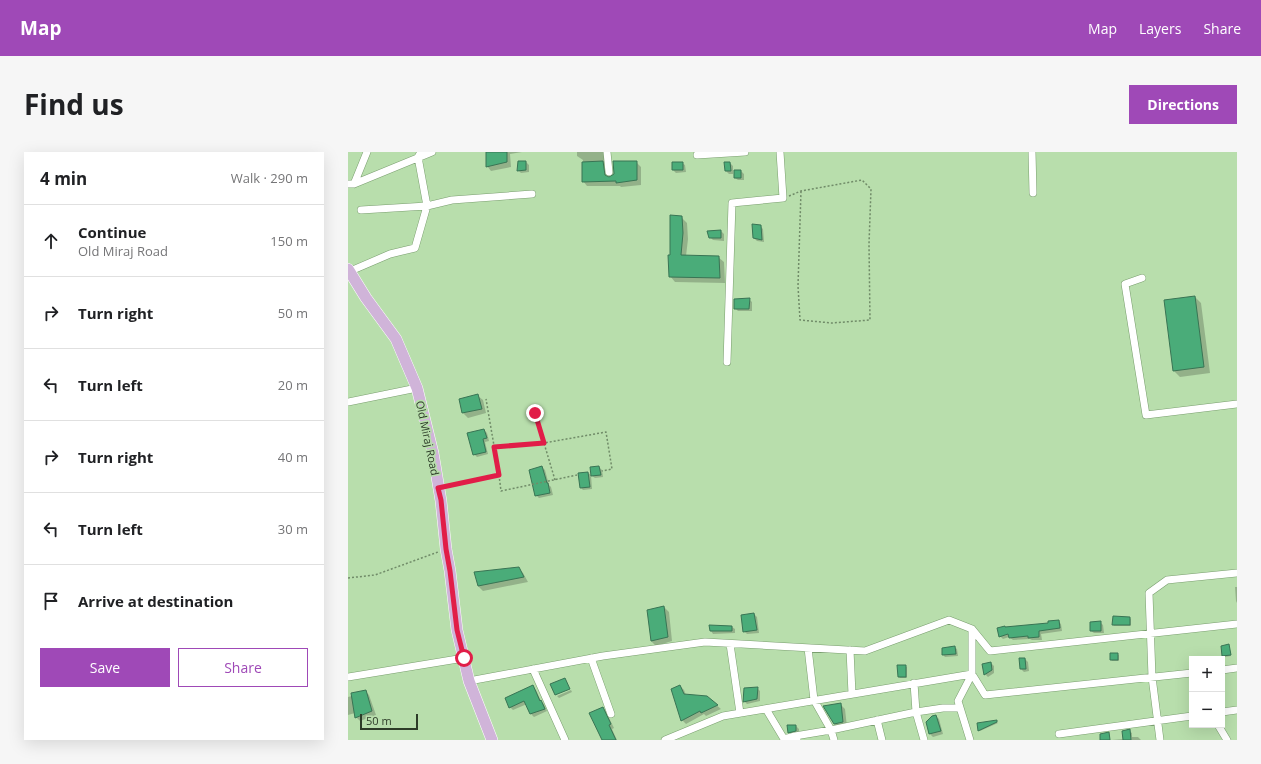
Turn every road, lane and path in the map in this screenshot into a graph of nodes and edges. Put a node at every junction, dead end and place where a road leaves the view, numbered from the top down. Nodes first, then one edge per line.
1 (367, 152) edge
2 (432, 152) edge
3 (607, 152) edge
4 (746, 152) edge
5 (780, 152) edge
6 (1032, 152) edge
7 (420, 155) edge
8 (697, 155) dead end
9 (609, 172) dead end
10 (351, 184) edge
11 (801, 191) junction
12 (1033, 193) dead end
13 (532, 194) dead end
14 (783, 198) junction
15 (427, 206) junction
16 (361, 210) dead end
17 (349, 271) edge
18 (1142, 278) dead end
19 (727, 362) dead end
20 (417, 388) junction
21 (486, 399) dead end
22 (348, 402) edge
23 (1237, 404) edge
24 (535, 413) dead end
25 (544, 443) junction
26 (494, 447) junction
27 (602, 471) dead end
28 (499, 475) junction
29 (577, 475) dead end
30 (555, 480) junction
31 (438, 488) junction
32 (446, 549) junction
33 (1237, 574) edge
34 (348, 578) edge
35 (1237, 624) edge
36 (972, 629) junction
37 (1151, 634) junction
38 (730, 644) junction
39 (808, 648) junction
40 (850, 650) junction
41 (464, 658) junction
42 (591, 658) junction
43 (1237, 668) edge
44 (533, 669) junction
45 (1225, 670) edge
46 (1189, 673) edge
47 (972, 674) junction
48 (348, 677) edge
49 (1152, 677) junction
50 (468, 681) junction
51 (914, 683) junction
52 (852, 694) junction
53 (814, 700) junction
54 (960, 708) junction
55 (766, 709) junction
56 (1237, 710) edge
57 (916, 712) junction
58 (1225, 712) edge
59 (740, 713) junction
60 (611, 714) dead end
61 (1189, 716) edge
62 (877, 720) junction
63 (1158, 721) junction
64 (1220, 728) edge
65 (831, 730) junction
66 (1059, 734) dead end
67 (796, 738) edge
68 (492, 740) edge
69 (565, 740) edge
70 (665, 740) edge
71 (834, 740) edge
72 (882, 740) edge
73 (924, 740) edge
74 (970, 740) edge
75 (1160, 740) edge
76 (1227, 740) edge

1 - 10 street
2 - 7 street
3 - 9 street
4 - 8 street
5 - 14 street
6 - 12 street
7 - 10 street
7 - 15 street
11 - 11 path
11 - 14 path
13 - 15 street
14 - 19 street
15 - 16 street
15 - 17 street
17 - 20 main road, Old Miraj Road
18 - 23 street
20 - 22 street
20 - 31 main road, Old Miraj Road
21 - 26 path
24 - 25 path
25 - 26 path
25 - 27 path
25 - 30 path
26 - 28 path
28 - 30 path
28 - 31 path
29 - 30 path
31 - 32 main road, Old Miraj Road
32 - 34 path
32 - 41 main road, Old Miraj Road
33 - 37 street
35 - 37 street
36 - 37 street
36 - 40 street
36 - 47 street
37 - 49 street
38 - 39 street
38 - 42 street
38 - 59 street
39 - 40 street
39 - 53 street
40 - 52 street
41 - 48 street
41 - 50 main road, Old Miraj Road
42 - 44 street
42 - 60 street
43 - 45 street
44 - 50 street
44 - 69 street
46 - 49 street
47 - 49 street
47 - 51 street
47 - 54 street
49 - 63 street
50 - 68 main road, Old Miraj Road
51 - 52 street
51 - 57 street
52 - 53 street
53 - 55 street
53 - 65 street
54 - 57 street
54 - 74 street
55 - 59 street
55 - 67 street
56 - 58 street
57 - 62 street
57 - 73 street
59 - 70 street
61 - 63 street
62 - 65 street
62 - 72 street
63 - 66 street
63 - 75 street
64 - 76 street
65 - 67 street
65 - 71 street

